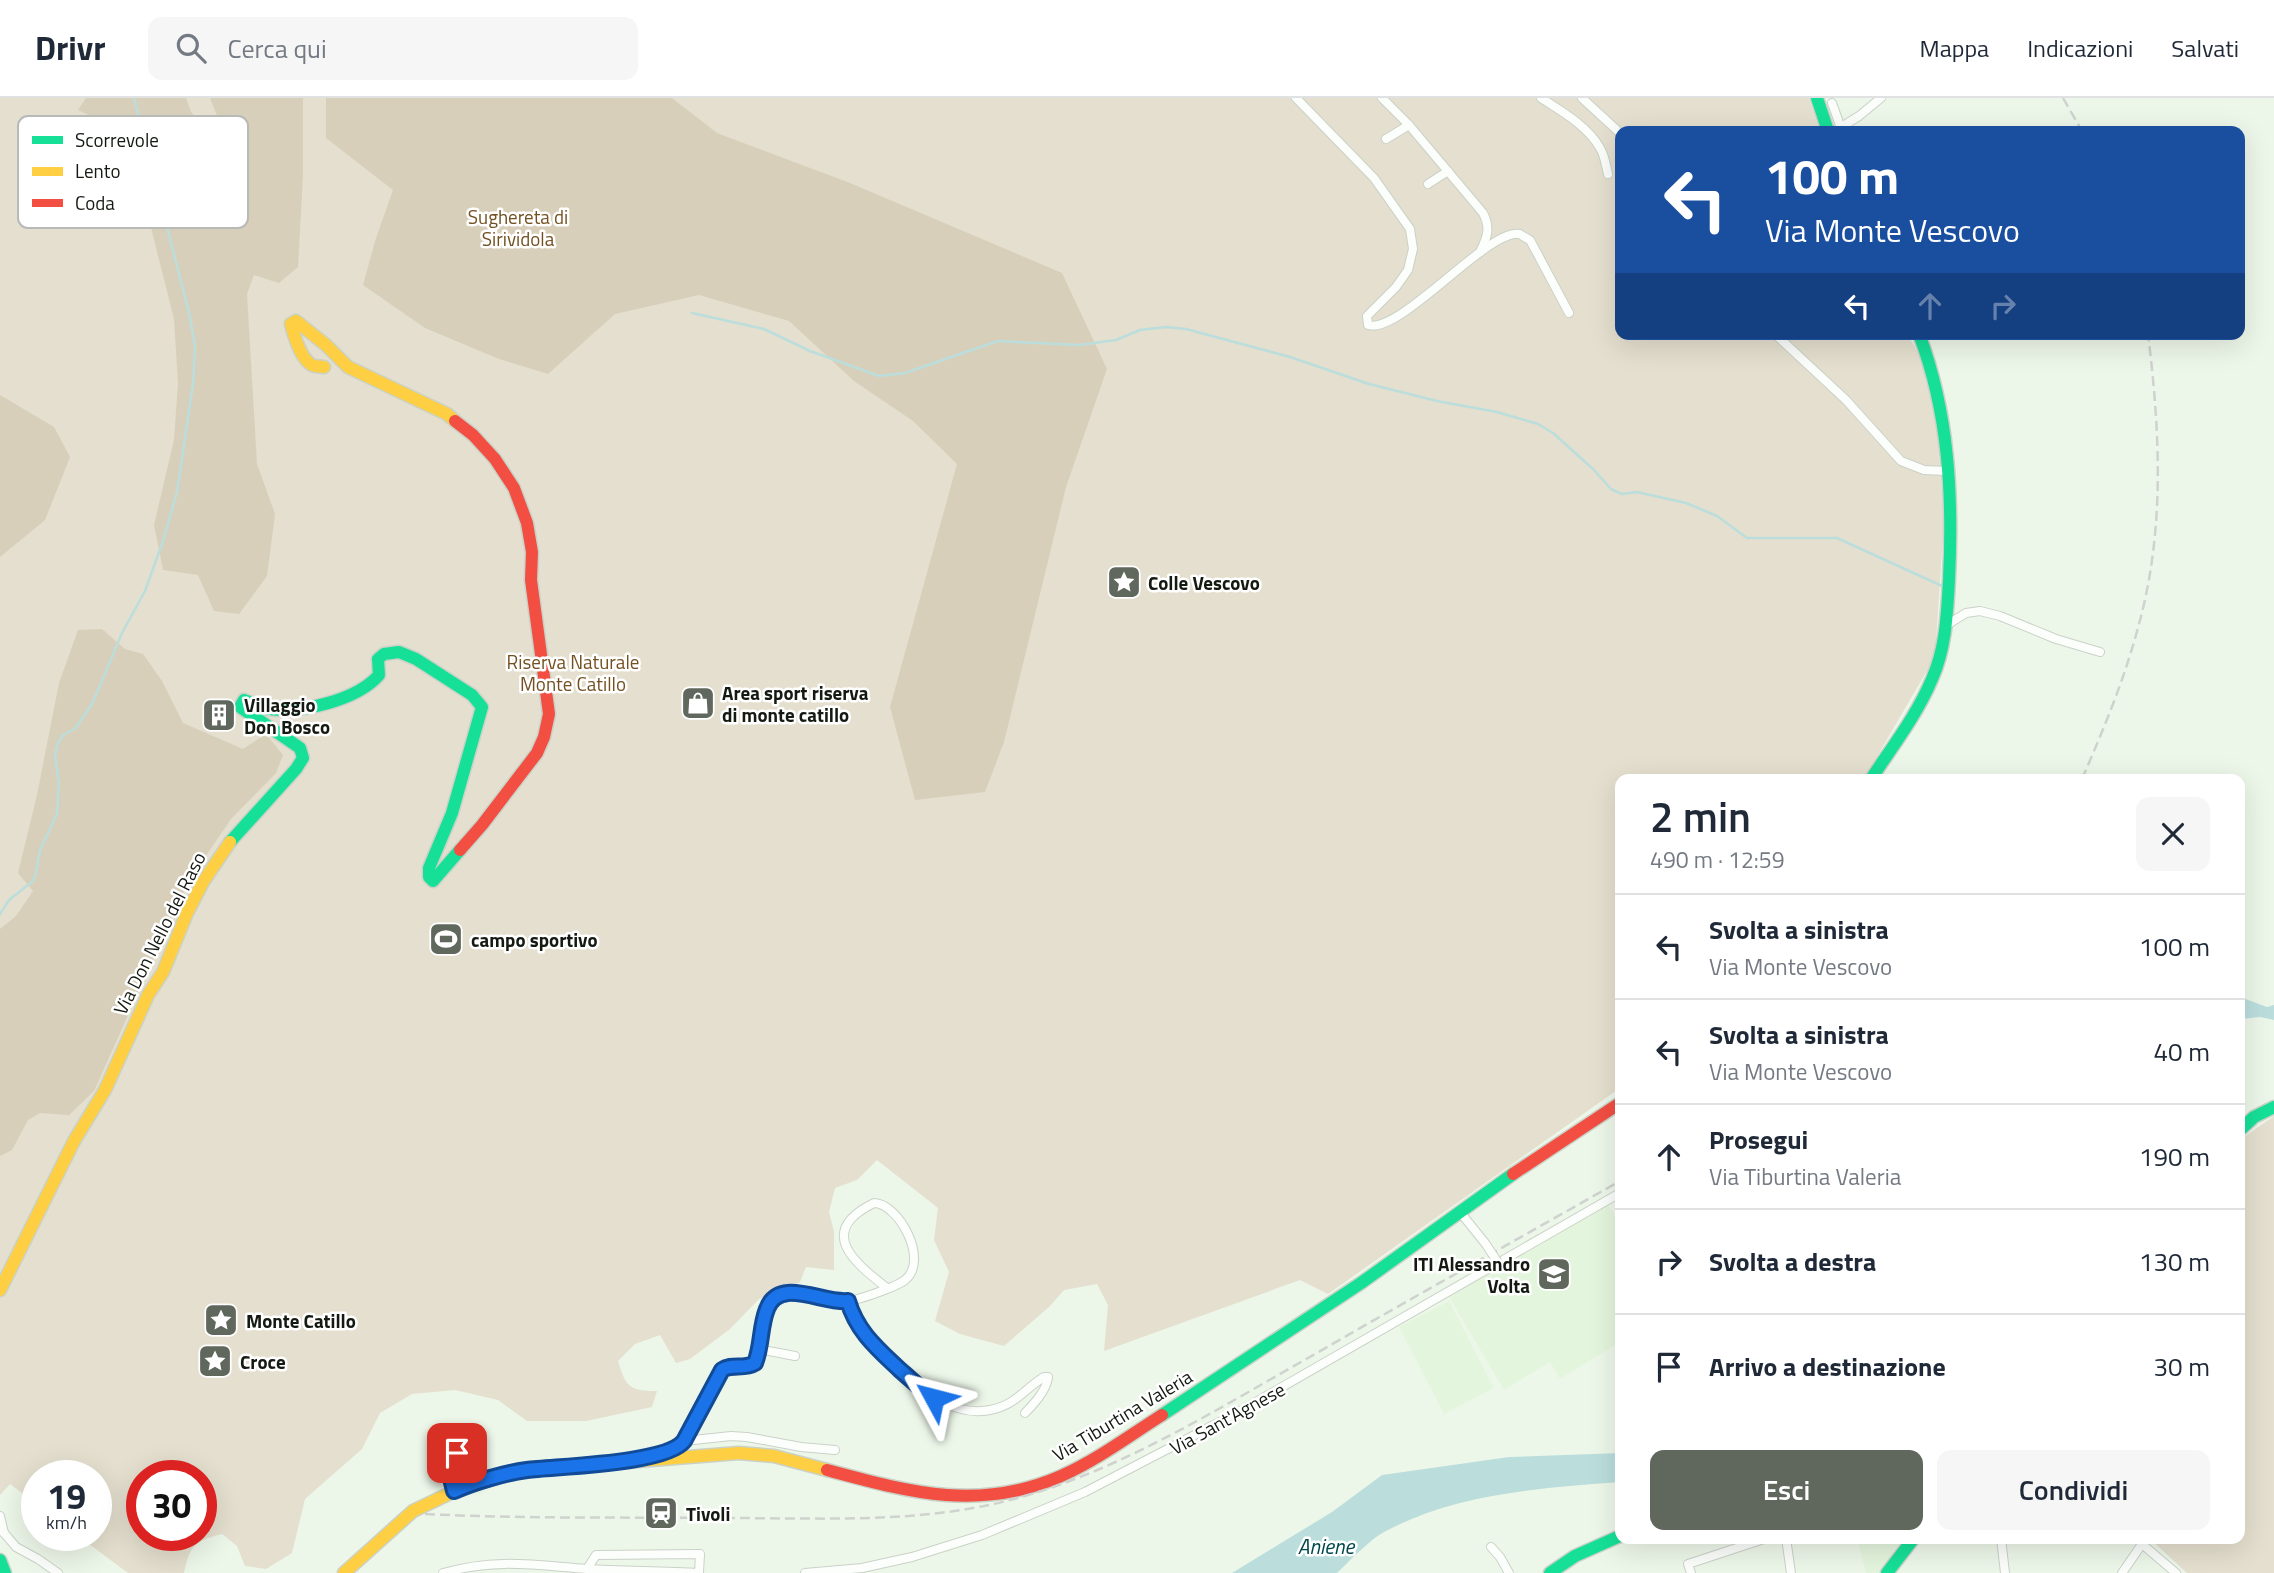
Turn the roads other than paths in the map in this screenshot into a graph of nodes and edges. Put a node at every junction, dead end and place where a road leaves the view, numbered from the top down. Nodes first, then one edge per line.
1 (1296, 98) edge
2 (1382, 98) edge
3 (1541, 98) edge
4 (1582, 98) edge
5 (1817, 98) edge
6 (1881, 98) edge
7 (1871, 101) edge
8 (1832, 103) dead end
9 (1409, 125) junction
10 (1832, 126) edge
11 (1834, 126) edge
12 (1839, 126) edge
13 (1615, 128) edge
14 (1386, 139) dead end
15 (1448, 170) junction
16 (1608, 174) dead end
17 (1428, 184) dead end
18 (1478, 255) junction
19 (1569, 313) dead end
20 (1781, 340) edge
21 (1921, 340) edge
22 (324, 367) dead end
23 (1947, 471) junction
24 (1945, 626) junction
25 (2100, 652) dead end
26 (1874, 774) edge
27 (1615, 1106) edge
28 (2274, 1107) edge
29 (2245, 1125) edge
30 (1615, 1196) edge
31 (1460, 1212) junction
32 (1499, 1264) junction
33 (887, 1288) junction
34 (0, 1290) edge
35 (848, 1301) junction
36 (758, 1349) junction
37 (795, 1356) dead end
38 (1025, 1413) dead end
39 (684, 1441) junction
40 (835, 1450) dead end
41 (457, 1453) dead end
42 (626, 1461) junction
43 (454, 1491) junction
44 (0, 1516) edge
45 (2, 1531) edge
46 (1615, 1538) edge
47 (1749, 1544) edge
48 (1787, 1544) edge
49 (1909, 1544) edge
50 (2002, 1544) edge
51 (1491, 1547) dead end
52 (0, 1560) edge
53 (587, 1569) junction
54 (5, 1573) edge
55 (58, 1573) edge
56 (344, 1573) edge
57 (443, 1573) edge
58 (701, 1573) edge
59 (805, 1573) edge
60 (1509, 1573) edge
61 (1549, 1573) edge
62 (1691, 1573) edge
63 (1791, 1573) edge
64 (1887, 1573) edge
65 (2004, 1573) edge
66 (2122, 1573) edge
67 (2176, 1573) edge

1 - 18 street
2 - 9 street
3 - 16 street
4 - 13 street
5 - 10 main road
6 - 7 street
7 - 12 street
8 - 11 street
9 - 14 street
9 - 15 street
15 - 17 street
15 - 18 street
18 - 19 street
20 - 23 street
21 - 23 main road
22 - 34 main road, Via Don Nello del Raso
23 - 24 main road
24 - 25 street
24 - 26 main road
27 - 31 main road, Via Tiburtina Valeria
28 - 29 main road
30 - 32 street, Via Sant'Agnese
31 - 32 street, bridge
31 - 42 main road, Via Tiburtina Valeria
32 - 59 street, Via Sant'Agnese
33 - 33 street
33 - 35 street
35 - 36 street
35 - 38 street
36 - 37 street
36 - 39 street
39 - 40 street
39 - 42 street
41 - 43 street
42 - 43 main road, Via Tiburtina Valeria
43 - 56 main road, Via Tiburtina Valeria
44 - 45 street
45 - 55 street
46 - 61 main road
47 - 62 street
48 - 63 street
49 - 64 main road
50 - 65 street
51 - 60 street
52 - 54 main road
53 - 57 street
53 - 58 street
53 - 58 street
66 - 67 street

